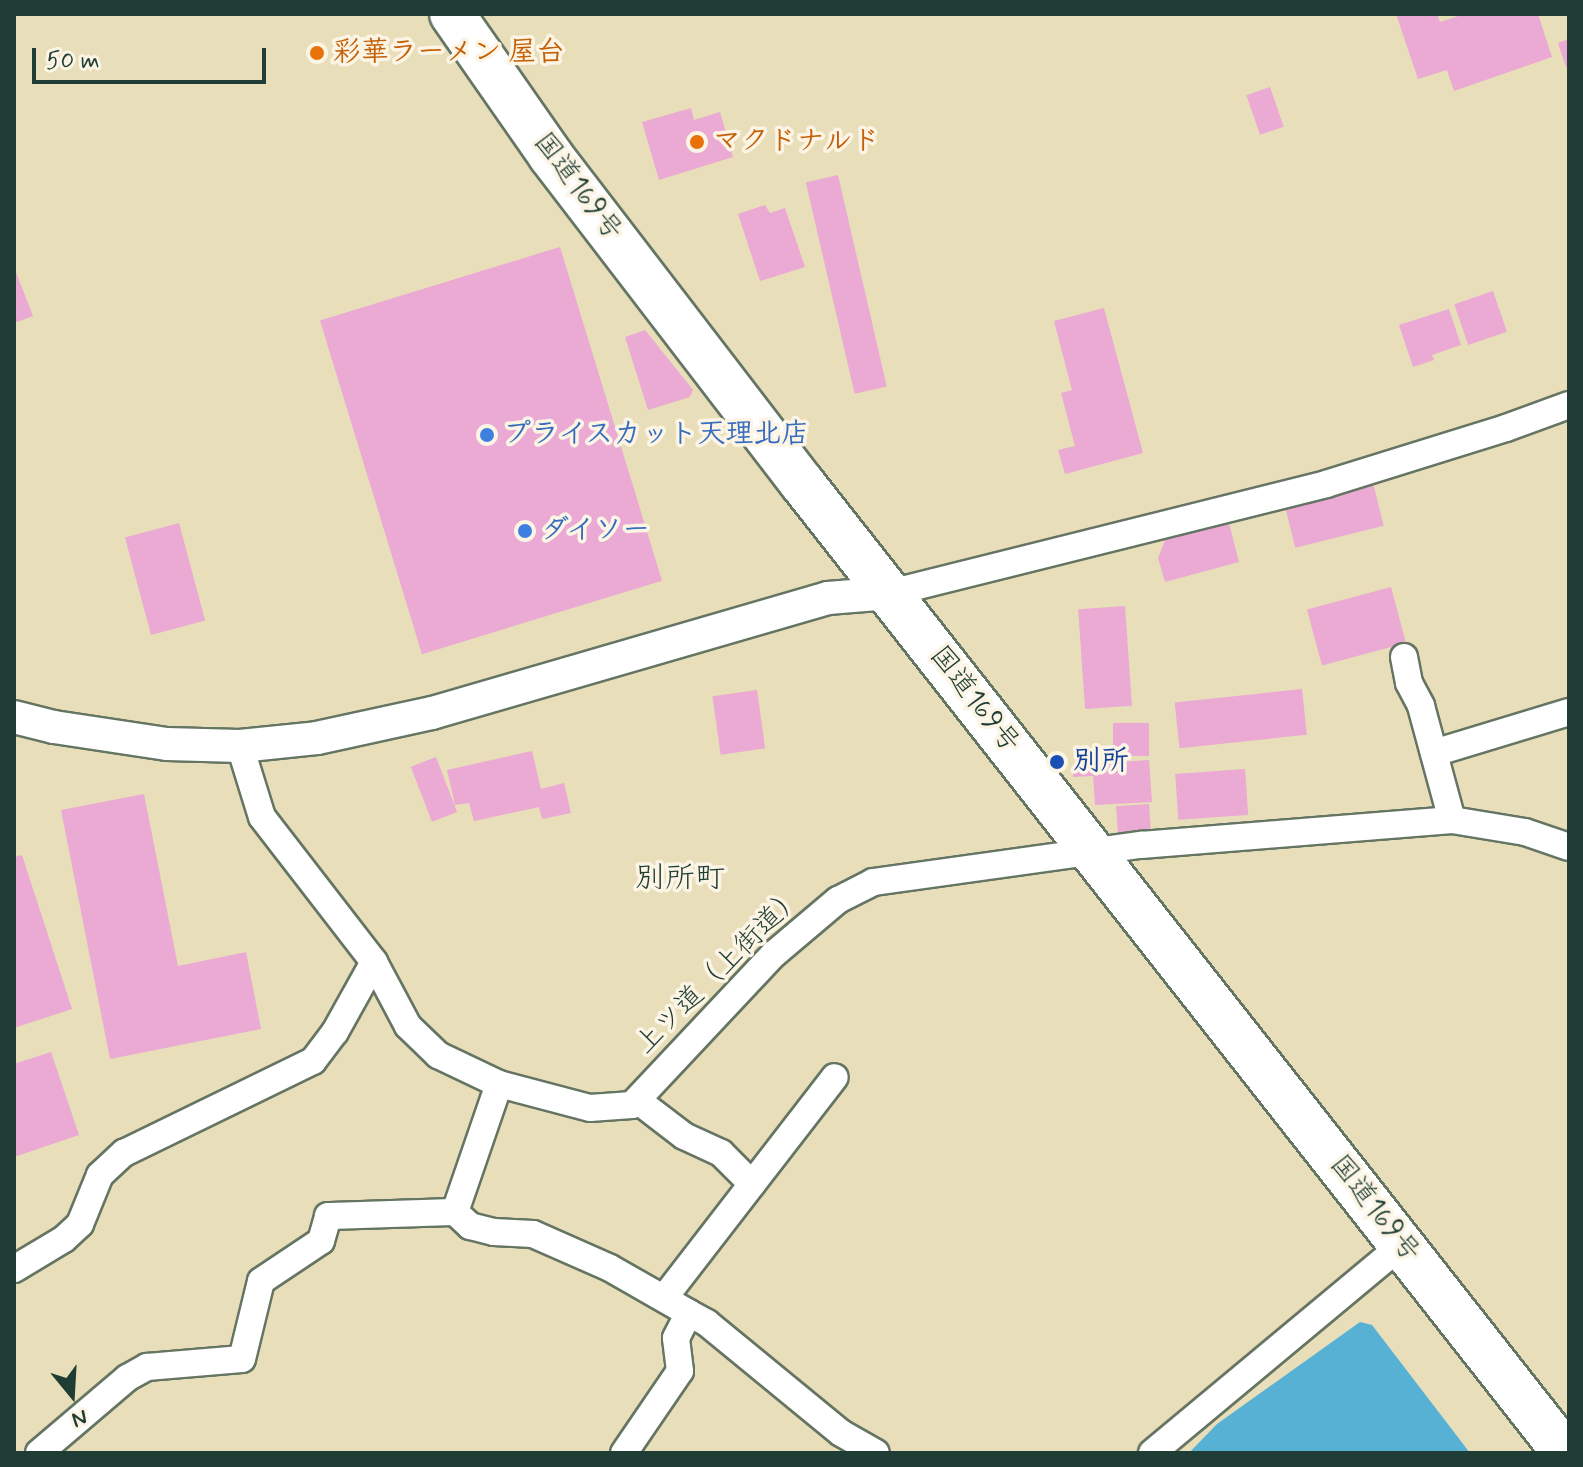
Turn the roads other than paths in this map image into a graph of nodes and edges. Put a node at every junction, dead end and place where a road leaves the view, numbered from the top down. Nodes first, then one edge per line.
1 (452, 14) edge
2 (1569, 405) edge
3 (890, 593) junction
4 (1404, 657) dead end
5 (1569, 712) edge
6 (14, 717) edge
7 (240, 746) junction
8 (1434, 753) junction
9 (1452, 820) junction
10 (1569, 847) edge
11 (1094, 852) junction
12 (374, 962) junction
13 (835, 1077) dead end
14 (499, 1084) junction
15 (637, 1100) junction
16 (752, 1184) junction
17 (455, 1212) junction
18 (1402, 1245) junction
19 (14, 1269) edge
20 (664, 1298) junction
21 (689, 1313) junction
22 (39, 1453) edge
23 (624, 1453) edge
24 (876, 1453) edge
25 (1152, 1453) edge
26 (1565, 1453) edge

1 - 3 highway, 国道169号
2 - 3 street
3 - 7 street
3 - 11 highway, 国道169号
4 - 8 street
5 - 8 street
6 - 7 street
7 - 12 street, 上ツ道（上街道）
8 - 9 street
9 - 10 street, 上ツ道（上街道）
9 - 11 street, 上ツ道（上街道）
11 - 15 street, 上ツ道（上街道）
11 - 18 highway, 国道169号
12 - 14 street, 上ツ道（上街道）
12 - 19 street
13 - 16 street
14 - 15 street, 上ツ道（上街道）
14 - 17 street
15 - 16 street
16 - 20 street
17 - 20 street
17 - 22 street
18 - 25 street
18 - 26 highway, 国道169号
20 - 21 street
21 - 23 street
21 - 24 street

